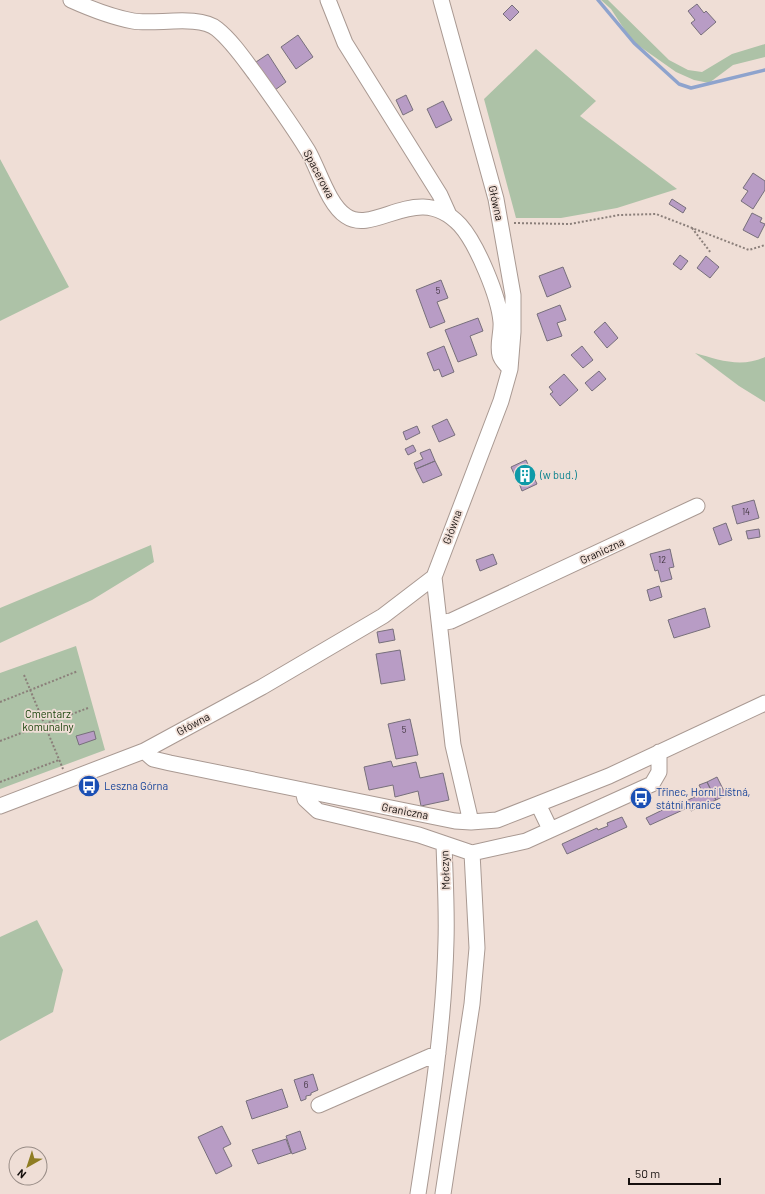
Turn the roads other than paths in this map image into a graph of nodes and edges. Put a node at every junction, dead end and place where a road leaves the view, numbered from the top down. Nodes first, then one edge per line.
1 (70, 0) edge
2 (328, 0) edge
3 (441, 0) edge
4 (449, 215) junction
5 (510, 369) junction
6 (697, 506) dead end
7 (434, 577) junction
8 (440, 623) junction
9 (765, 703) edge
10 (144, 751) junction
11 (659, 752) junction
12 (303, 790) junction
13 (538, 804) junction
14 (0, 806) edge
15 (471, 822) junction
16 (550, 829) junction
17 (444, 844) junction
18 (472, 853) junction
19 (438, 1053) junction
20 (319, 1105) dead end
21 (418, 1194) edge
22 (443, 1194) edge

1 - 4 street, Spacerowa
2 - 4 street
3 - 5 street, Główna
4 - 5 street, Spacerowa
5 - 7 street, Główna
6 - 8 street, Graniczna
7 - 8 street
7 - 10 street, Główna
8 - 15 street
9 - 11 street, Graniczna
10 - 12 street, Graniczna
10 - 14 street, Główna
11 - 13 street, Graniczna
11 - 16 street
12 - 15 street, Graniczna
12 - 17 street, Mołczyn
13 - 15 street, Graniczna
13 - 16 street
16 - 18 street
17 - 18 street
17 - 19 street, Mołczyn
18 - 22 street
19 - 20 street
19 - 21 street, Mołczyn

